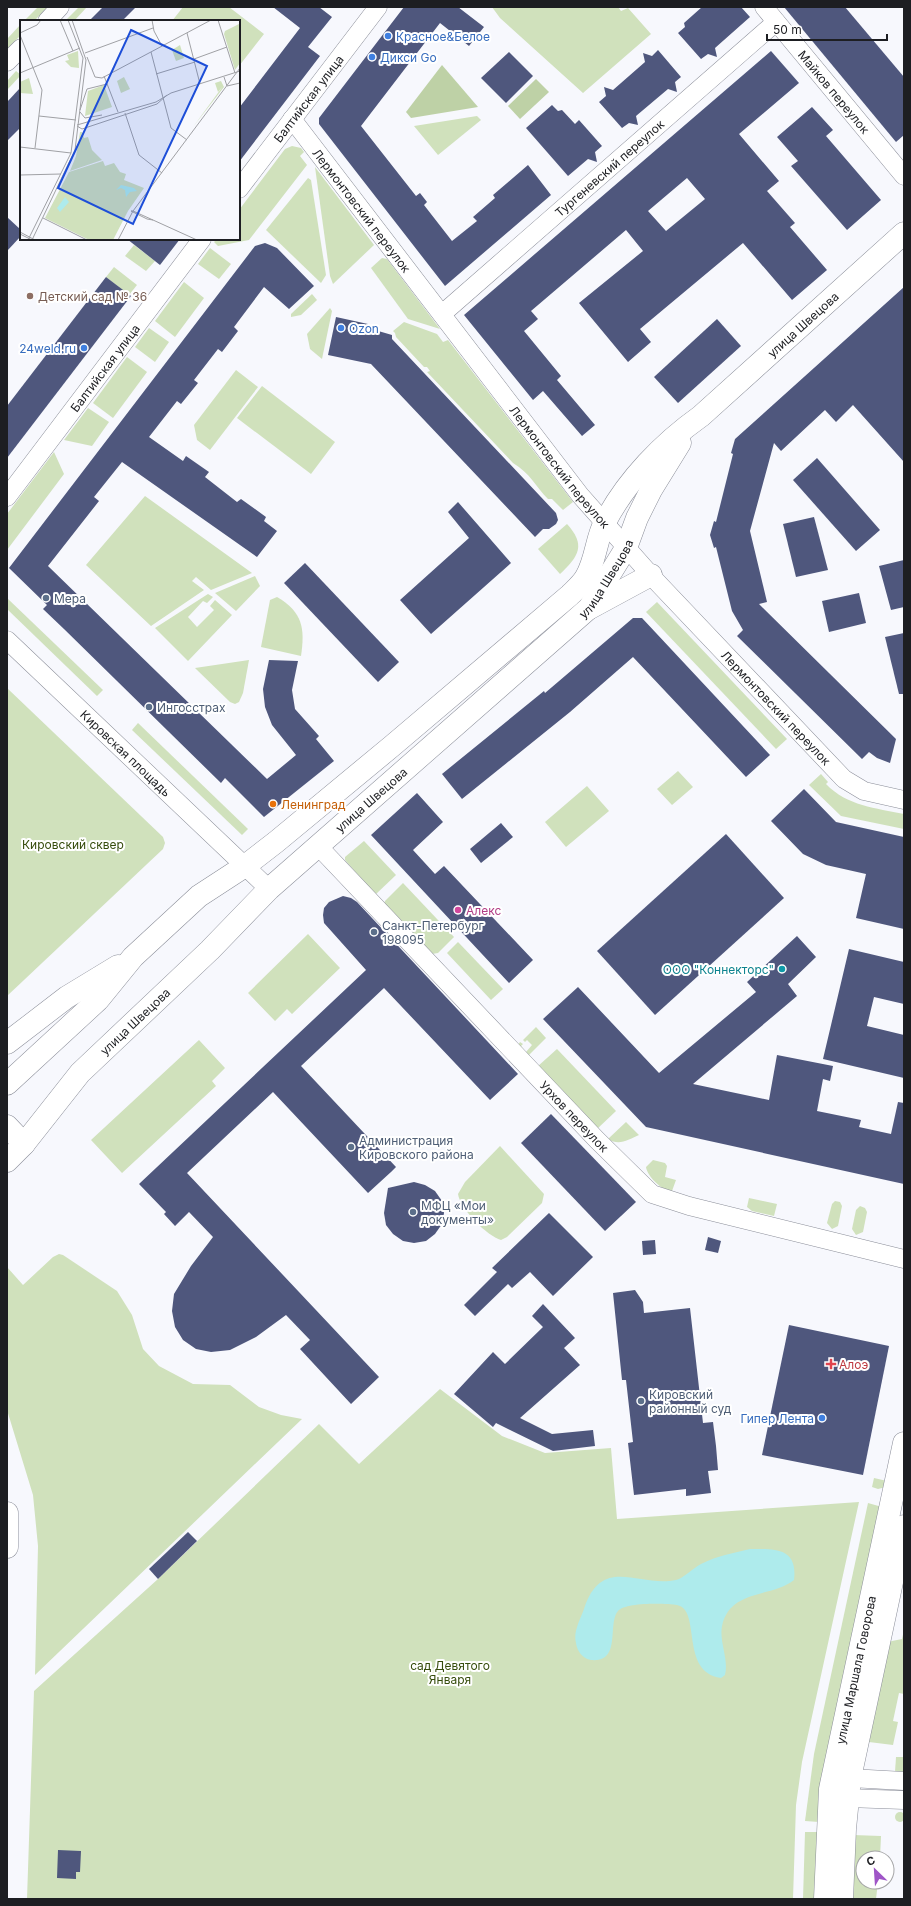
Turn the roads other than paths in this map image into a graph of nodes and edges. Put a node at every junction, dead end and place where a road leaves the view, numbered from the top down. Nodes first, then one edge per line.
1 (60, 7) edge
2 (764, 7) edge
3 (372, 9) edge
4 (48, 20) edge
5 (776, 22) junction
6 (20, 49) edge
7 (7, 62) edge
8 (292, 119) junction
9 (904, 176) edge
10 (240, 188) edge
11 (904, 233) edge
12 (201, 240) edge
13 (442, 314) junction
14 (702, 416) junction
15 (7, 497) edge
16 (604, 523) junction
17 (626, 548) junction
18 (651, 575) junction
19 (589, 608) junction
20 (7, 641) edge
21 (904, 800) edge
22 (319, 847) junction
23 (245, 866) junction
24 (269, 889) junction
25 (133, 957) junction
26 (7, 1043) edge
27 (7, 1084) edge
28 (7, 1126) edge
29 (24, 1144) junction
30 (7, 1161) edge
31 (904, 1259) edge
32 (904, 1443) edge
33 (7, 1513) edge
34 (904, 1526) edge
35 (7, 1547) edge
36 (904, 1781) edge
37 (843, 1788) junction
38 (904, 1800) edge
39 (826, 1899) edge
40 (842, 1899) edge

1 - 4 street
2 - 5 street, Майков переулок
3 - 8 street, Балтийская улица
5 - 9 street, Майков переулок
5 - 13 street, Тургеневский переулок
6 - 7 street
8 - 10 street, Балтийская улица
8 - 13 street, Лермонтовский переулок
11 - 14 street, улица Швецова
12 - 15 street, Балтийская улица
13 - 16 street, Лермонтовский переулок
14 - 16 street, улица Швецова
14 - 17 street, улица Швецова
16 - 17 street, Лермонтовский переулок
16 - 23 street, улица Швецова
17 - 18 street, Лермонтовский переулок
17 - 19 street, улица Швецова
18 - 19 street
18 - 21 street, Лермонтовский переулок
19 - 22 street, улица Швецова
20 - 23 street, Кировская площадь
22 - 24 street, улица Швецова
22 - 31 street, Урхов переулок
23 - 24 street, Кировская площадь
23 - 25 street
24 - 29 street, улица Швецова
25 - 26 street
25 - 27 street
28 - 29 street
29 - 30 street, улица Швецова
32 - 37 street, улица Маршала Говорова
33 - 35 street
34 - 37 street, улица Маршала Говорова
36 - 37 street
37 - 38 street
37 - 39 street, улица Маршала Говорова
37 - 40 street, улица Маршала Говорова

